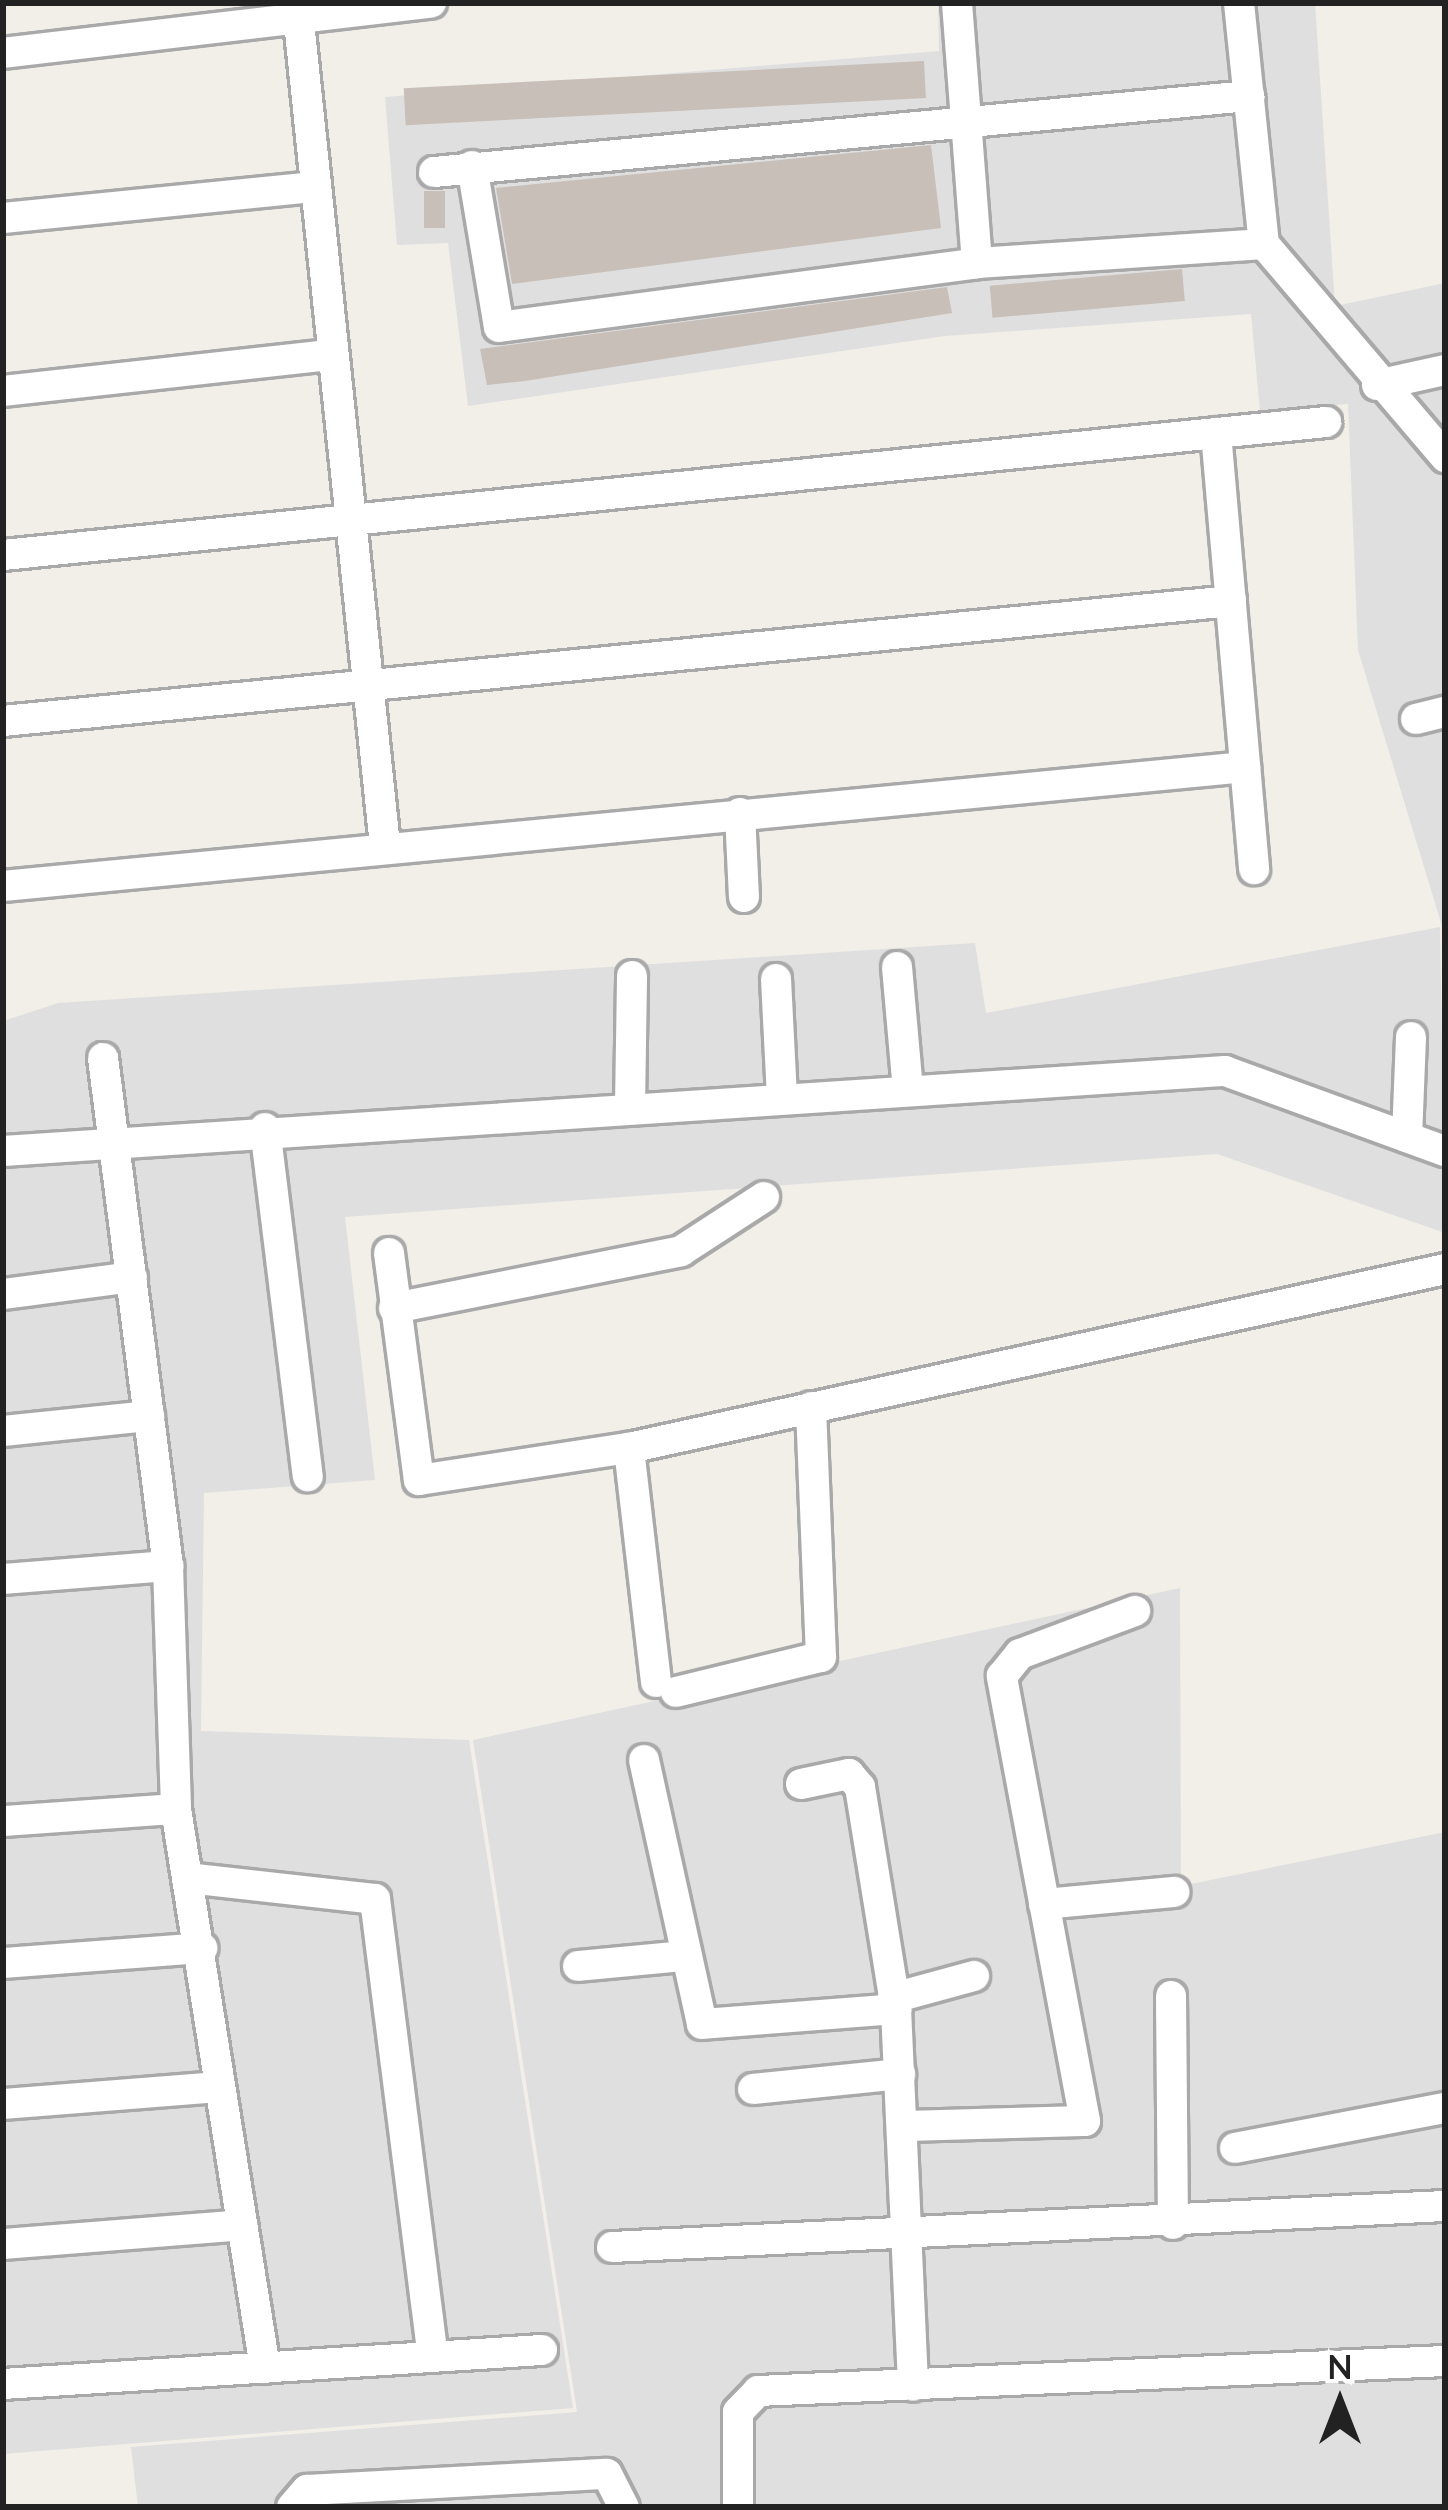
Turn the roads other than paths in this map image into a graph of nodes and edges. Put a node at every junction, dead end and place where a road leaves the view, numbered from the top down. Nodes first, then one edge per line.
1 (430, 3) edge
2 (958, 3) edge
3 (1239, 3) edge
4 (299, 22) junction
5 (3, 53) edge
6 (1249, 96) junction
7 (962, 118) junction
8 (472, 166) junction
9 (434, 172) dead end
10 (311, 187) junction
11 (3, 218) edge
12 (1264, 244) junction
13 (977, 263) junction
14 (328, 355) junction
15 (1445, 370) edge
16 (1377, 385) junction
17 (3, 391) edge
18 (1326, 422) dead end
19 (1216, 433) junction
20 (1445, 457) edge
21 (347, 519) junction
22 (3, 555) edge
23 (1231, 601) junction
24 (366, 685) junction
25 (3, 721) edge
26 (1245, 767) junction
27 (740, 813) junction
28 (385, 846) junction
29 (1254, 868) dead end
30 (3, 886) edge
31 (744, 897) dead end
32 (898, 967) dead end
33 (632, 976) dead end
34 (776, 980) dead end
35 (1412, 1036) dead end
36 (103, 1058) dead end
37 (908, 1090) junction
38 (782, 1097) junction
39 (630, 1106) junction
40 (265, 1128) junction
41 (1407, 1137) junction
42 (115, 1138) junction
43 (3, 1151) edge
44 (1445, 1151) edge
45 (764, 1197) dead end
46 (389, 1253) dead end
47 (1445, 1269) edge
48 (132, 1277) junction
49 (3, 1294) edge
50 (394, 1308) junction
51 (811, 1407) junction
52 (149, 1416) junction
53 (3, 1431) edge
54 (629, 1448) junction
55 (308, 1476) dead end
56 (168, 1566) junction
57 (3, 1579) edge
58 (1135, 1611) dead end
59 (644, 1760) dead end
60 (802, 1784) dead end
61 (176, 1809) junction
62 (3, 1821) edge
63 (188, 1878) junction
64 (1174, 1892) dead end
65 (1044, 1904) junction
66 (202, 1948) junction
67 (684, 1956) junction
68 (3, 1963) edge
69 (578, 1966) dead end
70 (974, 1976) dead end
71 (1172, 1996) dead end
72 (894, 2003) junction
73 (900, 2074) junction
74 (219, 2087) junction
75 (753, 2089) dead end
76 (3, 2104) edge
77 (1445, 2108) edge
78 (904, 2126) junction
79 (1235, 2148) dead end
80 (1445, 2206) edge
81 (1173, 2224) junction
82 (242, 2225) junction
83 (911, 2237) junction
84 (3, 2244) edge
85 (612, 2247) dead end
86 (542, 2350) dead end
87 (433, 2355) junction
88 (1445, 2361) edge
89 (265, 2368) junction
90 (3, 2384) edge
91 (913, 2386) junction
92 (292, 2507) edge
93 (624, 2507) edge
94 (738, 2507) edge

1 - 4 street
2 - 7 street
3 - 6 street
4 - 5 street
4 - 10 street
6 - 7 street
6 - 12 street
7 - 8 street
7 - 13 street
8 - 9 street
8 - 13 street
10 - 11 street
10 - 14 street
12 - 13 street
12 - 16 street
14 - 17 street
14 - 21 street
15 - 16 street
16 - 20 street
18 - 19 street
19 - 21 street
19 - 23 street
21 - 22 street
21 - 24 street
23 - 24 street
23 - 26 street
24 - 25 street
24 - 28 street
26 - 27 street
26 - 29 street
27 - 28 street
27 - 31 street
28 - 30 street
32 - 37 street
33 - 39 street
34 - 38 street
35 - 41 street
36 - 42 street
37 - 38 street
37 - 41 street
38 - 39 street
39 - 40 street
40 - 42 street
40 - 55 street
41 - 44 street
42 - 43 street
42 - 48 street
45 - 50 street
46 - 50 street
47 - 51 street
48 - 49 street
48 - 52 street
50 - 54 street
51 - 54 street
51 - 54 street
52 - 53 street
52 - 56 street
56 - 57 street
56 - 61 street
58 - 65 street
59 - 67 street
60 - 72 street
61 - 62 street
61 - 63 street
63 - 66 street
63 - 87 street
64 - 65 street
65 - 78 street
66 - 68 street
66 - 74 street
67 - 69 street
67 - 72 street
70 - 72 street
71 - 81 street
72 - 73 street
73 - 75 street
73 - 78 street
74 - 76 street
74 - 82 street
77 - 79 street
78 - 83 street
80 - 81 street
81 - 83 street
82 - 84 street
82 - 89 street
83 - 85 street
83 - 91 street
86 - 87 street
87 - 89 street
88 - 91 street
89 - 90 street
91 - 94 street
92 - 93 street

